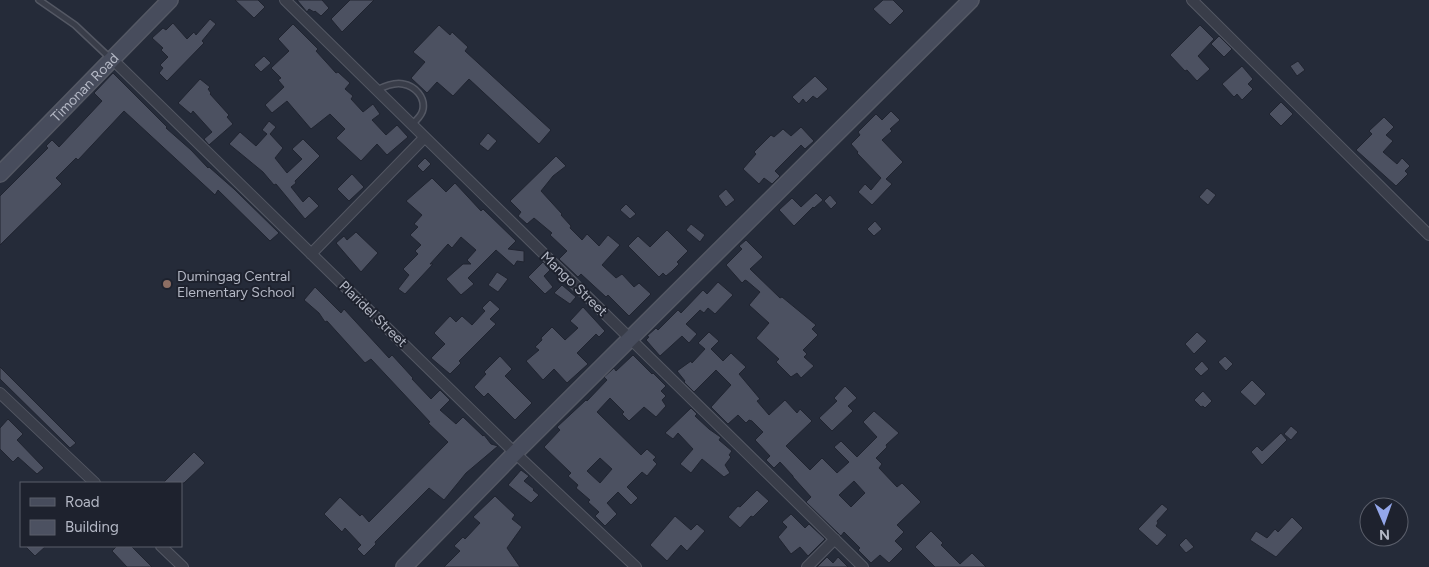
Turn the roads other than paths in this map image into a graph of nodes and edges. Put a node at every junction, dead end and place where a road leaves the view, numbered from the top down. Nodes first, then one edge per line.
1 (39, 0) edge
2 (170, 0) edge
3 (285, 0) edge
4 (971, 0) edge
5 (1192, 0) edge
6 (112, 59) junction
7 (377, 90) junction
8 (412, 125) junction
9 (424, 138) junction
10 (0, 174) edge
11 (1429, 235) edge
12 (311, 254) junction
13 (630, 338) junction
14 (0, 393) edge
15 (515, 453) junction
16 (94, 482) edge
17 (835, 539) junction
18 (162, 547) edge
19 (183, 567) edge
20 (405, 567) edge
21 (636, 567) edge
22 (807, 567) edge
23 (863, 567) edge

1 - 6 lane
2 - 6 main road, Timonan Road
3 - 7 street, Mango Street
4 - 13 main road
5 - 11 street
6 - 10 main road, Timonan Road
6 - 12 street, Plaridel Street
7 - 8 street, Mango Street
7 - 8 lane
8 - 9 street, Mango Street
9 - 12 street
9 - 13 street, Mango Street
12 - 15 street, Plaridel Street
13 - 15 main road
13 - 17 street, Mango Street
14 - 16 street
15 - 20 main road
15 - 21 street, Plaridel Street
17 - 22 street
17 - 23 street, Mango Street
18 - 19 street

